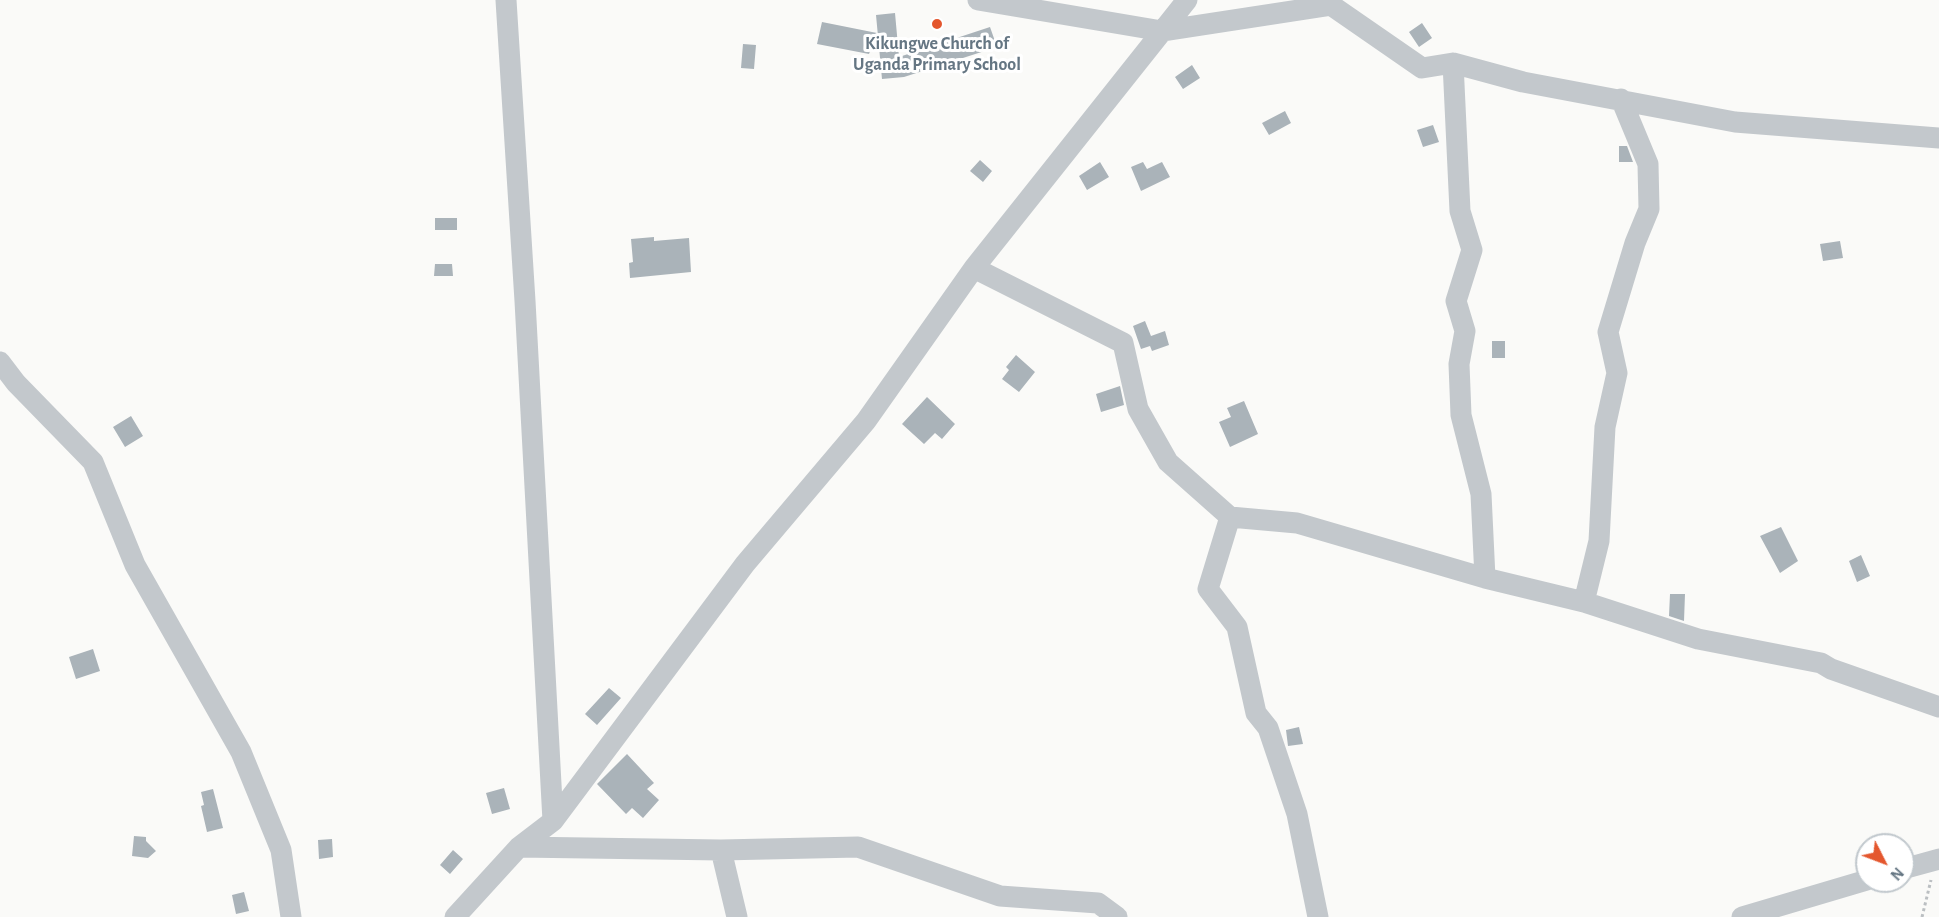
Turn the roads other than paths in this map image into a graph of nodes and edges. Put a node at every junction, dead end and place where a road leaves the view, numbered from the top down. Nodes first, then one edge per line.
1 (506, 0) edge
2 (978, 0) edge
3 (1187, 0) edge
4 (1162, 31) junction
5 (1453, 63) junction
6 (1621, 99) junction
7 (1939, 138) edge
8 (974, 268) junction
9 (0, 362) edge
10 (8, 386) edge
11 (1230, 518) junction
12 (1485, 578) junction
13 (1584, 602) junction
14 (1939, 707) edge
15 (553, 821) junction
16 (519, 847) junction
17 (721, 850) junction
18 (1937, 866) edge
19 (1915, 868) edge
20 (1855, 884) edge
21 (291, 917) edge
22 (455, 917) edge
23 (736, 917) edge
24 (1117, 917) edge
25 (1318, 917) edge
26 (1742, 917) edge

1 - 15 street
2 - 4 street
3 - 4 street
4 - 5 street
4 - 8 street
5 - 6 street
5 - 12 street
6 - 7 street
6 - 13 street
8 - 11 street
8 - 15 street
9 - 10 street
10 - 21 street
11 - 12 street
11 - 25 street
12 - 13 street
13 - 14 street
15 - 16 street
16 - 17 street
16 - 22 street
17 - 23 street
17 - 24 street
18 - 19 street
20 - 26 street

